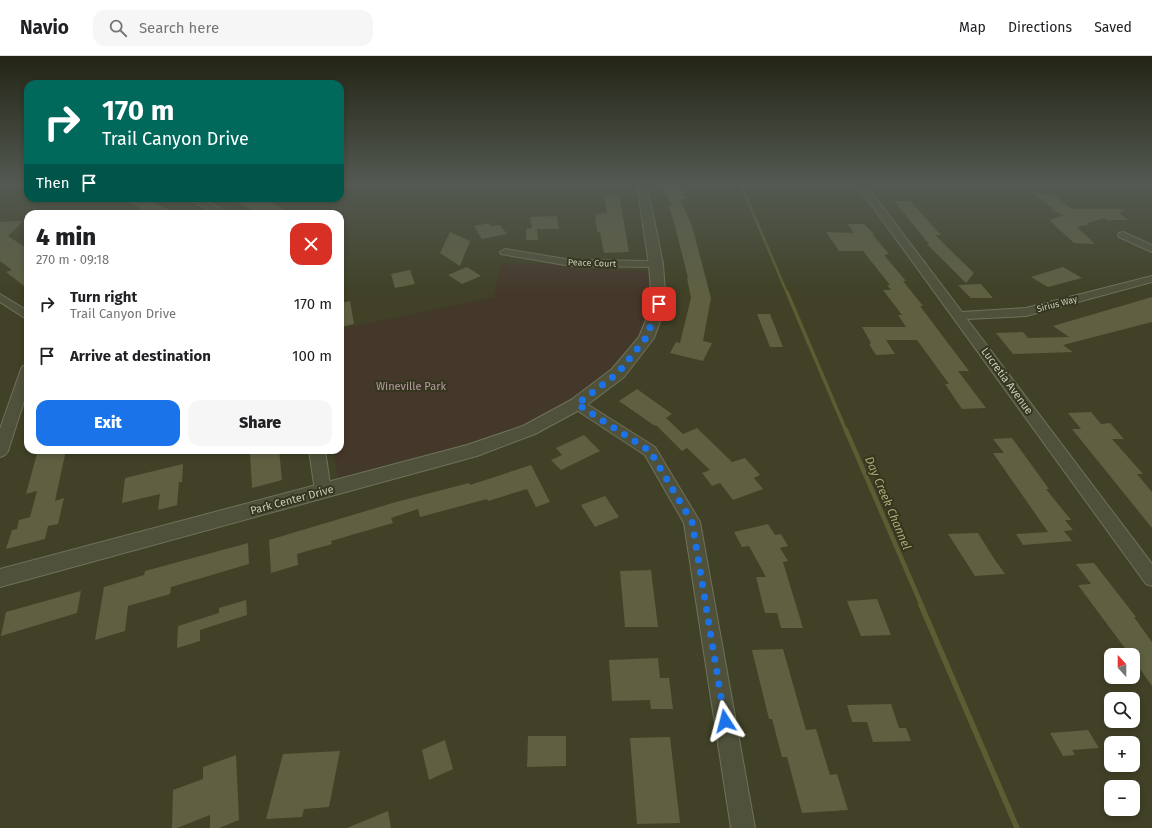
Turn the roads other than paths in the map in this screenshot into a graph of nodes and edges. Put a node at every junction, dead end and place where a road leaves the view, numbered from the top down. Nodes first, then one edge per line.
1 (648, 221) edge
2 (888, 221) edge
3 (1123, 235) dead end
4 (1152, 249) edge
5 (505, 252) dead end
6 (656, 264) junction
7 (1152, 279) edge
8 (3, 302) edge
9 (24, 314) edge
10 (959, 316) junction
11 (24, 381) edge
12 (577, 404) junction
13 (0, 451) edge
14 (318, 454) edge
15 (323, 491) junction
16 (0, 578) edge
17 (1152, 578) edge
18 (742, 828) edge

1 - 6 street, Park Center Drive
2 - 10 street, Lucretia Avenue
3 - 4 street
5 - 6 street, Peace Court
6 - 12 street, Park Center Drive
7 - 10 street, Sirius Way
8 - 9 street
10 - 17 street, Lucretia Avenue
11 - 13 street
12 - 15 street, Park Center Drive
12 - 18 street
14 - 15 street
15 - 16 street, Park Center Drive

